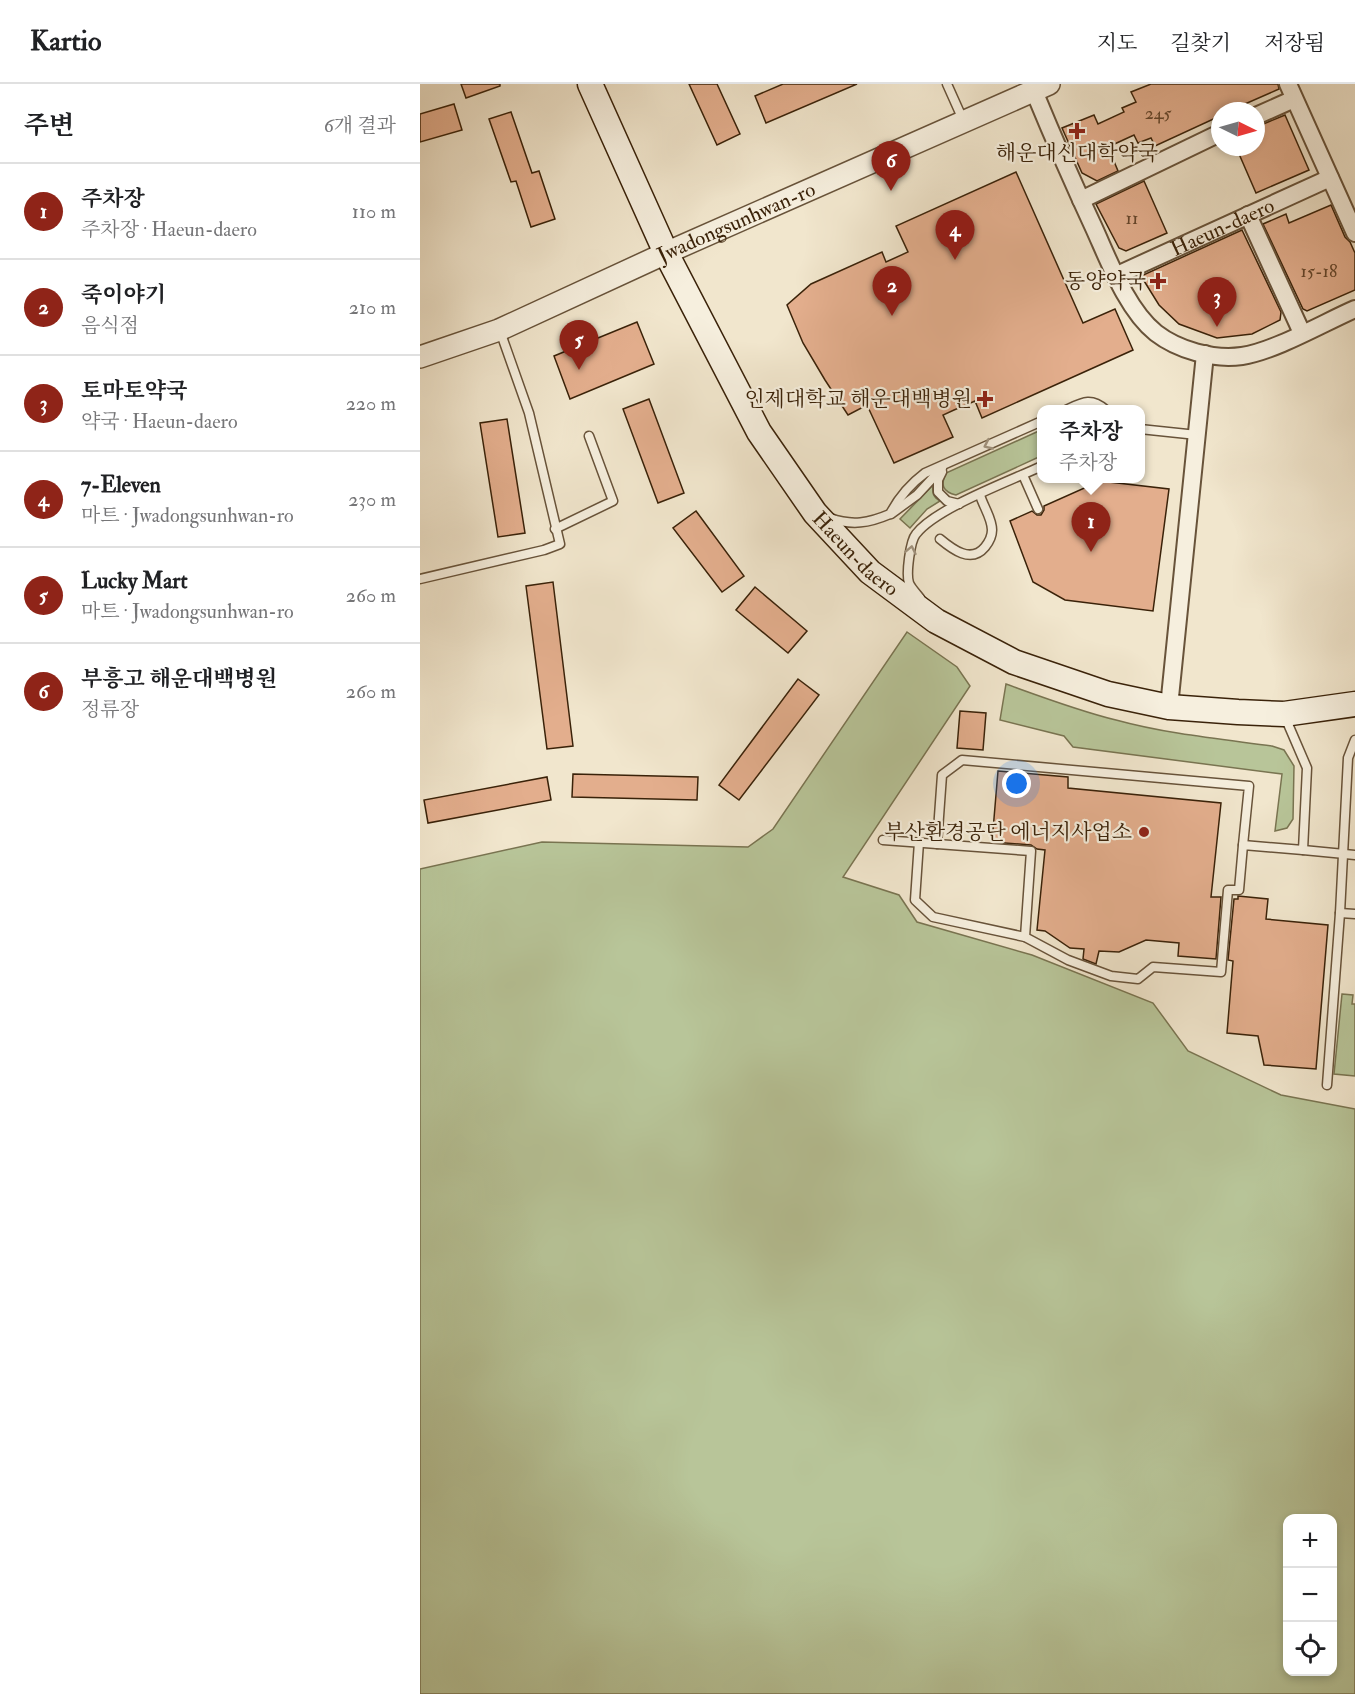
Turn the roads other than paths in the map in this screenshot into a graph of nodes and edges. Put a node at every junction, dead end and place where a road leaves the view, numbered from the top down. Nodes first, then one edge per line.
1 (590, 84) edge
2 (947, 84) edge
3 (1041, 87) edge
4 (1291, 91) edge
5 (1265, 110) edge
6 (964, 122) junction
7 (1211, 137) edge
8 (1330, 178) junction
9 (1081, 200) junction
10 (1248, 215) junction
11 (1355, 233) edge
12 (666, 253) junction
13 (1115, 276) junction
14 (1355, 309) edge
15 (499, 330) junction
16 (1302, 333) junction
17 (1205, 354) junction
18 (420, 357) edge
19 (1077, 405) edge
20 (1101, 405) edge
21 (1037, 423) edge
22 (1145, 430) edge
23 (1197, 435) junction
24 (589, 436) dead end
25 (944, 466) junction
26 (1037, 468) edge
27 (1023, 475) junction
28 (980, 495) junction
29 (959, 504) junction
30 (1038, 508) dead end
31 (815, 513) junction
32 (555, 529) junction
33 (940, 539) dead end
34 (420, 579) edge
35 (936, 621) junction
36 (1355, 704) edge
37 (1169, 707) junction
38 (1284, 714) junction
39 (1355, 740) edge
40 (883, 840) dead end
41 (919, 842) junction
42 (937, 844) junction
43 (1243, 845) junction
44 (1303, 850) junction
45 (1343, 854) junction
46 (1355, 855) edge
47 (1340, 913) junction
48 (1355, 914) edge
49 (1025, 938) junction
50 (1326, 1085) dead end

1 - 12 main road, Haeun-daero
2 - 6 lane
3 - 6 street, Jwadongsunhwan-ro
3 - 9 street
4 - 5 street
4 - 8 street
6 - 12 street, Jwadongsunhwan-ro
7 - 9 street
8 - 10 street, Haeun-daero
8 - 11 street
9 - 13 street
10 - 13 street, Haeun-daero
10 - 16 street
12 - 15 street, Jwadongsunhwan-ro
12 - 31 main road, Haeun-daero
13 - 17 street
14 - 16 street
15 - 18 street, Jwadongsunhwan-ro
15 - 32 lane
16 - 17 street
17 - 23 street
19 - 20 lane
21 -> 25 lane
22 - 23 lane
23 - 37 street
24 - 32 lane
25 - 29 lane
25 - 31 lane
26 - 27 lane
27 - 28 lane
27 - 30 lane
28 - 29 lane
28 - 33 lane
35 -> 29 lane
31 - 35 main road, Haeun-daero
32 - 34 lane
35 - 37 main road, Haeun-daero
36 - 38 main road, Haeun-daero
37 - 38 main road, Haeun-daero
38 - 44 lane
39 - 45 lane
40 - 41 lane
41 - 42 lane
41 - 49 lane
42 - 43 lane
42 - 49 lane
43 - 44 lane
43 - 49 lane
44 - 45 lane
45 - 46 lane
45 - 47 lane
47 - 48 lane
47 - 50 lane

